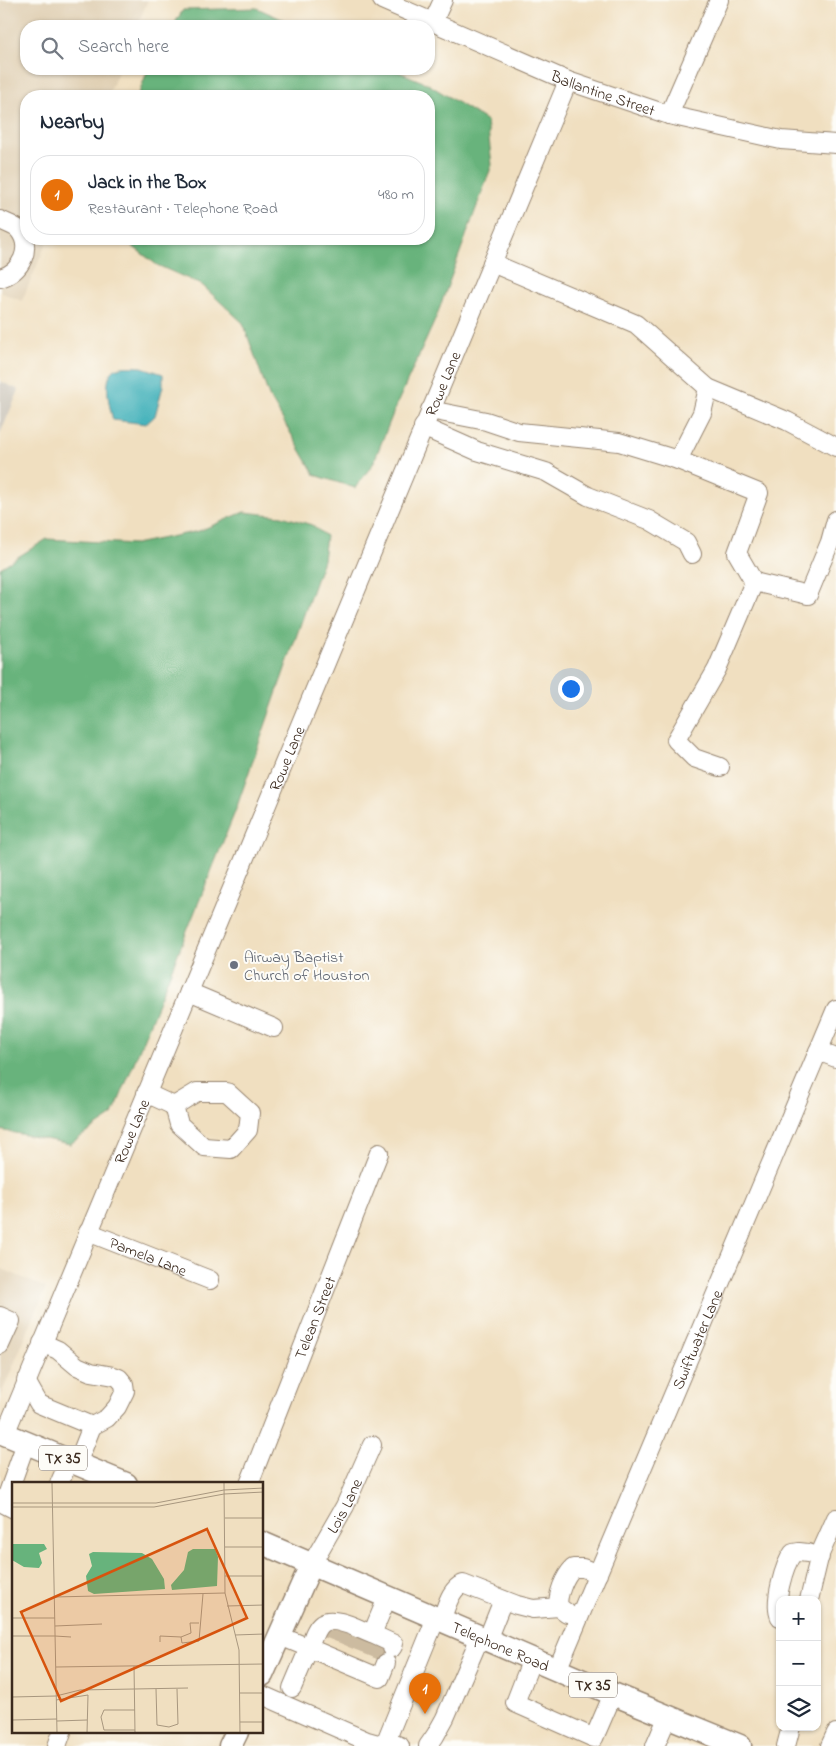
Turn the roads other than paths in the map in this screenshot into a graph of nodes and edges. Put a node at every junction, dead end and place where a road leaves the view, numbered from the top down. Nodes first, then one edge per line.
1 (382, 0) edge
2 (443, 0) edge
3 (719, 0) edge
4 (428, 20) edge
5 (434, 20) edge
6 (435, 23) edge
7 (568, 81) junction
8 (669, 115) junction
9 (836, 144) edge
10 (0, 220) edge
11 (20, 233) edge
12 (24, 245) edge
13 (492, 263) junction
14 (0, 278) edge
15 (708, 388) junction
16 (430, 410) junction
17 (423, 427) junction
18 (836, 447) edge
19 (678, 460) junction
20 (836, 520) edge
21 (692, 554) dead end
22 (754, 582) junction
23 (720, 767) dead end
24 (189, 992) junction
25 (836, 1009) edge
26 (274, 1028) dead end
27 (818, 1051) junction
28 (836, 1058) edge
29 (146, 1093) junction
30 (174, 1106) dead end
31 (379, 1153) dead end
32 (88, 1232) junction
33 (210, 1280) dead end
34 (0, 1316) edge
35 (42, 1343) junction
36 (0, 1345) edge
37 (26, 1381) junction
38 (92, 1426) junction
39 (2, 1433) edge
40 (26, 1443) junction
41 (372, 1445) dead end
42 (73, 1462) junction
43 (14, 1482) edge
44 (60, 1482) edge
45 (121, 1482) edge
46 (250, 1482) edge
47 (12, 1489) edge
48 (6, 1509) edge
49 (836, 1518) edge
50 (264, 1544) edge
51 (820, 1558) junction
52 (311, 1565) junction
53 (598, 1574) junction
54 (778, 1596) edge
55 (809, 1596) edge
56 (387, 1598) junction
57 (504, 1600) junction
58 (559, 1607) junction
59 (438, 1619) junction
60 (579, 1619) junction
61 (280, 1636) junction
62 (483, 1638) junction
63 (354, 1644) junction
64 (532, 1659) junction
65 (557, 1670) junction
66 (264, 1671) edge
67 (292, 1688) dead end
68 (613, 1694) junction
69 (264, 1696) edge
70 (668, 1716) junction
71 (790, 1731) edge
72 (836, 1733) edge
73 (61, 1734) edge
74 (236, 1734) edge
75 (705, 1739) edge
76 (393, 1744) edge
77 (57, 1746) edge
78 (230, 1746) edge
79 (428, 1746) edge
80 (655, 1746) edge
81 (740, 1746) edge
82 (786, 1746) edge
83 (830, 1746) edge

1 - 4 street, Ballantine Street
2 - 5 street
3 - 8 street
6 - 7 street, Ballantine Street
7 - 8 street, Ballantine Street
7 - 13 street, Rowe Lane
8 - 9 street, Ballantine Street
10 - 11 street
12 - 14 street
13 - 15 street
13 - 16 street, Rowe Lane
15 - 18 street
15 - 19 street
16 - 17 street, Rowe Lane
16 - 19 street
17 - 21 street
17 - 24 street, Rowe Lane
19 - 22 street
20 - 22 street
22 - 23 street
24 - 26 street
24 - 29 street, Rowe Lane
25 - 27 street, Swiftwater Lane
27 - 28 street
27 - 53 street, Swiftwater Lane
29 - 30 street
29 - 32 street, Rowe Lane
31 - 46 street, Telean Street
32 - 33 street, Pamela Lane
32 - 35 street, Rowe Lane
34 - 36 street
35 - 37 street, Rowe Lane
35 - 38 street
37 - 38 street
37 - 39 street, Rowe Lane
38 - 42 street
39 - 40 main road, TX 35
40 - 42 main road, TX 35
40 - 43 street
41 - 52 street, Lois Lane
42 - 44 street
42 - 45 main road, TX 35
47 - 48 street
49 - 51 street
50 - 52 main road, Telephone Road / TX 35
51 - 54 street
51 - 55 street
52 - 56 main road, Telephone Road / TX 35
52 - 61 main road
53 - 58 street
53 - 60 street, Swiftwater Lane
56 - 59 main road, Telephone Road / TX 35
56 - 63 street
57 - 58 street
57 - 59 street
57 - 62 street
58 - 60 street
59 - 62 main road, Telephone Road / TX 35
59 - 76 street
60 - 65 street, Swiftwater Lane
61 - 63 street
61 - 66 main road
62 - 64 main road, Telephone Road / TX 35
62 - 79 street
63 - 67 street
64 - 65 main road, Telephone Road / TX 35
64 - 68 street
65 - 68 main road, Telephone Road / TX 35
68 - 70 main road, Telephone Road / TX 35
69 - 76 street
70 - 75 main road, Telephone Road / TX 35
70 - 80 street
71 - 82 street
72 - 83 street
73 - 77 street
74 - 78 main road
75 - 81 main road, Telephone Road / TX 35

